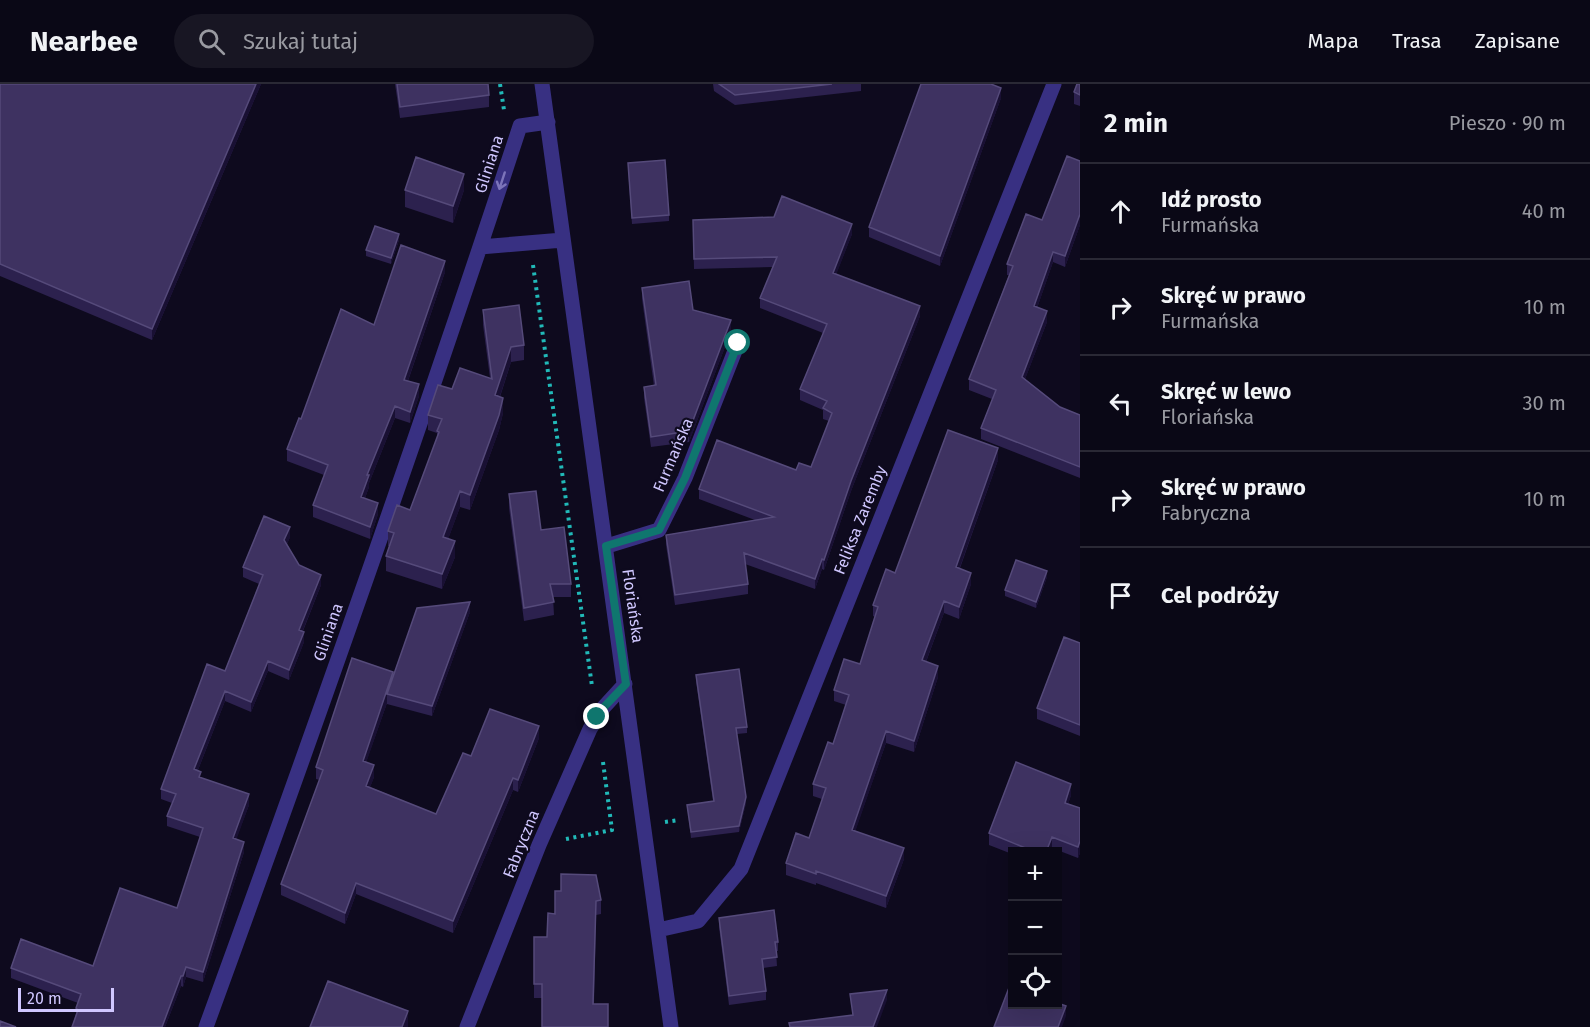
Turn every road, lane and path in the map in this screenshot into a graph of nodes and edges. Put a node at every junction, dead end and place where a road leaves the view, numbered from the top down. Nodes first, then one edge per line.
1 (542, 84) edge
2 (1054, 84) edge
3 (548, 122) junction
4 (563, 240) junction
5 (531, 244) junction
6 (480, 247) junction
7 (738, 343) dead end
8 (606, 546) junction
9 (626, 684) junction
10 (597, 717) junction
11 (539, 845) junction
12 (658, 930) junction
13 (206, 1027) edge
14 (467, 1027) edge
15 (671, 1027) edge

1 - 3 street, Floriańska
2 - 12 street, Feliksa Zaremby
3 - 4 street, Floriańska
3 -> 6 street, Gliniana
4 - 5 street
4 - 8 street, Floriańska
5 - 6 street
5 - 10 path
6 - 13 street, Gliniana
7 - 8 street, Furmańska
8 - 9 street, Floriańska
9 - 10 street, Fabryczna
9 - 12 street, Floriańska
10 - 11 street, Fabryczna
10 - 11 path
11 - 14 street, Fabryczna
12 - 15 street, Floriańska

